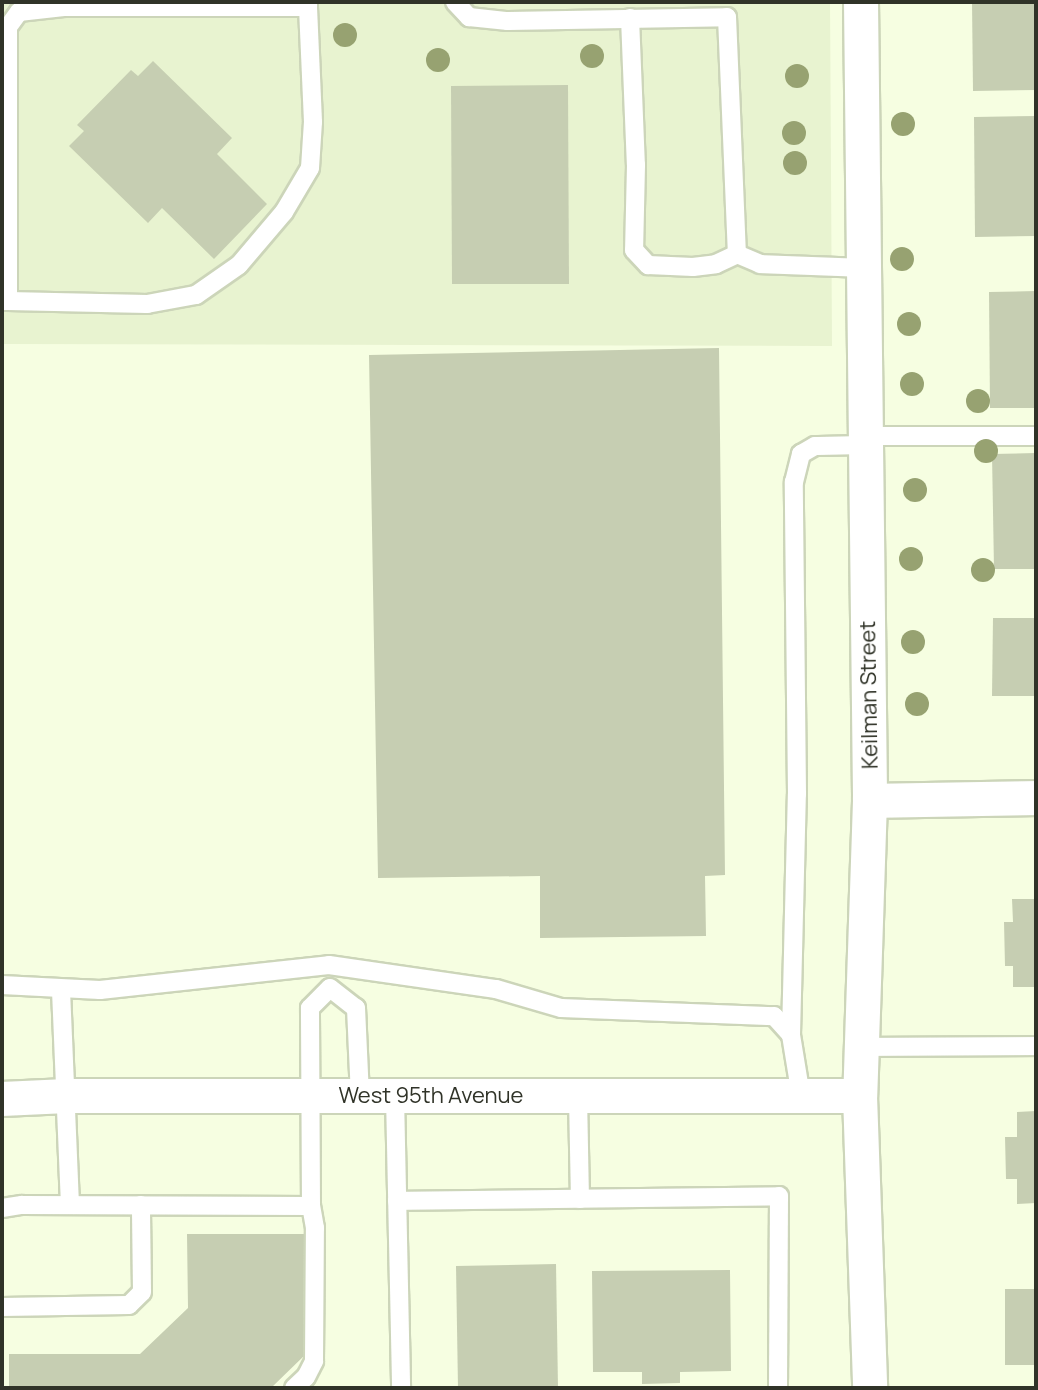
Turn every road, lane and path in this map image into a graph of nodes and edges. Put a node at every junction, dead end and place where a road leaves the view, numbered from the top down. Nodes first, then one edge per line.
1 (455, 2) edge
2 (861, 2) edge
3 (308, 4) edge
4 (630, 18) junction
5 (737, 254) junction
6 (863, 268) junction
7 (5, 301) edge
8 (1036, 436) edge
9 (866, 440) junction
10 (1036, 798) edge
11 (870, 801) junction
12 (329, 965) junction
13 (2, 985) edge
14 (330, 988) junction
15 (61, 990) junction
16 (791, 1035) junction
17 (1036, 1046) edge
18 (862, 1047) junction
19 (67, 1096) junction
20 (310, 1096) junction
21 (360, 1096) junction
22 (395, 1096) junction
23 (578, 1096) junction
24 (801, 1096) junction
25 (860, 1096) junction
26 (2, 1099) edge
27 (580, 1199) junction
28 (397, 1201) junction
29 (70, 1205) junction
30 (141, 1205) junction
31 (311, 1206) junction
32 (2, 1208) edge
33 (2, 1307) edge
34 (294, 1388) edge
35 (401, 1388) edge
36 (778, 1388) edge
37 (870, 1388) edge

1 - 4 lane
2 - 6 street, Keilman Street
3 - 7 lane
3 - 7 lane
4 - 5 lane
4 - 5 lane
5 - 6 lane
6 - 9 street, Keilman Street
8 - 9 lane
9 - 11 street, Keilman Street
9 - 16 lane
10 - 11 street
11 - 18 street, Keilman Street
12 - 14 lane
12 - 15 lane
12 - 16 lane
13 - 15 lane
14 - 20 lane
14 - 21 lane
15 - 19 lane
16 - 24 lane
17 - 18 lane
18 - 25 street, Keilman Street
19 - 20 street, West 95th Avenue
19 - 26 street, West 95th Avenue
19 - 29 lane
20 - 21 street, West 95th Avenue
20 - 31 lane
21 - 22 street, West 95th Avenue
22 - 23 street, West 95th Avenue
22 - 28 lane
23 - 24 street, West 95th Avenue
23 - 27 lane
24 - 25 street, West 95th Avenue
25 - 37 street, Keilman Street
27 - 28 lane
27 - 36 lane
28 - 35 lane
29 - 30 lane
29 - 32 lane
30 - 31 lane
30 - 33 lane
31 - 34 lane

